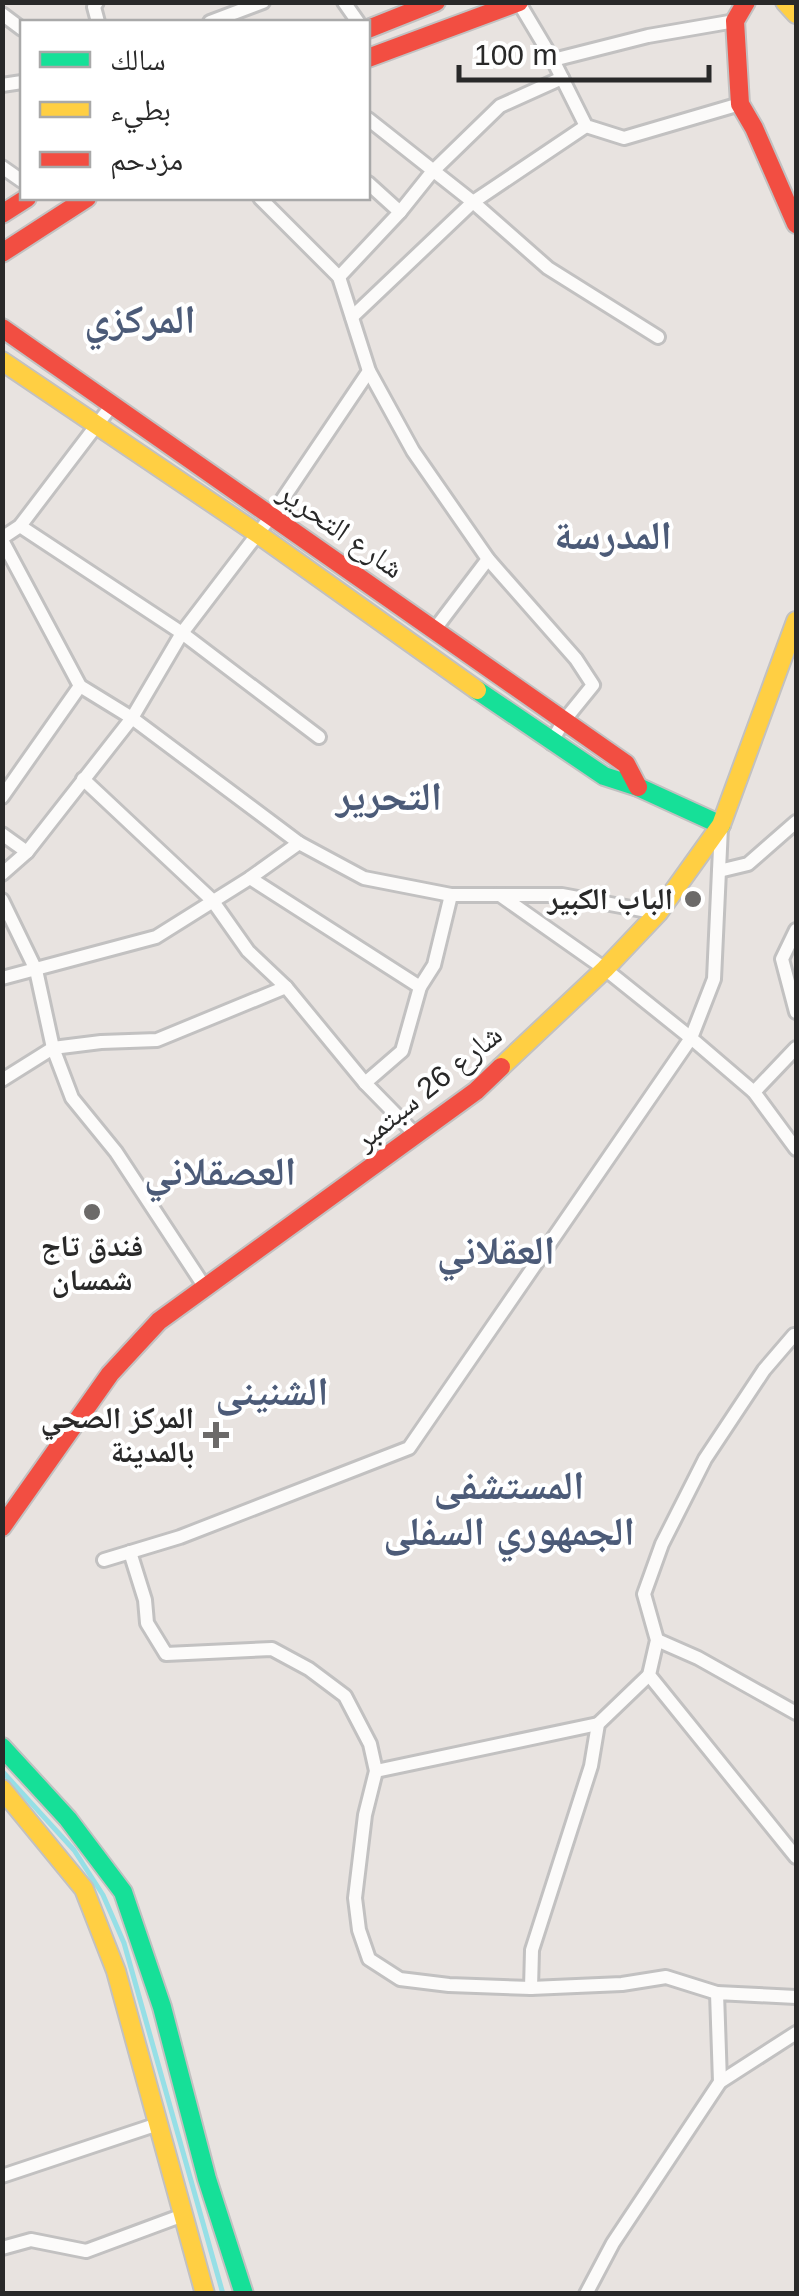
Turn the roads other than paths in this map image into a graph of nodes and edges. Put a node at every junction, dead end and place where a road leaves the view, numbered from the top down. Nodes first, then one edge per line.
1 (262, 2) edge
2 (436, 2) edge
3 (520, 2) edge
4 (746, 2) edge
5 (784, 2) edge
6 (796, 14) edge
7 (215, 20) edge
8 (735, 20) junction
9 (370, 27) edge
10 (370, 57) edge
11 (554, 60) junction
12 (562, 78) junction
13 (740, 104) junction
14 (370, 120) edge
15 (586, 126) junction
16 (432, 172) junction
17 (370, 184) edge
18 (790, 193) edge
19 (23, 200) edge
20 (84, 200) edge
21 (263, 200) edge
22 (473, 202) junction
23 (400, 212) junction
24 (2, 214) edge
25 (796, 224) edge
26 (2, 252) edge
27 (339, 277) junction
28 (352, 317) junction
29 (2, 328) edge
30 (658, 337) dead end
31 (2, 361) edge
32 (369, 371) junction
33 (112, 406) junction
34 (98, 425) junction
35 (272, 515) junction
36 (20, 526) junction
37 (258, 534) junction
38 (2, 539) edge
39 (488, 559) junction
40 (796, 620) edge
41 (435, 629) junction
42 (182, 633) junction
43 (80, 686) junction
44 (132, 718) junction
45 (562, 722) junction
46 (319, 737) dead end
47 (551, 743) junction
48 (83, 780) junction
49 (638, 787) junction
50 (2, 796) edge
51 (796, 822) edge
52 (721, 825) junction
53 (2, 834) edge
54 (298, 843) junction
55 (27, 852) junction
56 (719, 871) junction
57 (2, 874) edge
58 (250, 878) junction
59 (498, 894) junction
60 (451, 895) junction
61 (2, 900) edge
62 (212, 900) junction
63 (658, 913) junction
64 (796, 930) edge
65 (605, 969) junction
66 (36, 970) junction
67 (2, 978) edge
68 (286, 987) junction
69 (420, 987) junction
70 (796, 1012) edge
71 (690, 1038) junction
72 (53, 1048) junction
73 (796, 1048) edge
74 (2, 1080) edge
75 (365, 1083) junction
76 (754, 1092) junction
77 (416, 1135) junction
78 (796, 1150) edge
79 (206, 1289) junction
80 (796, 1334) edge
81 (2, 1527) edge
82 (130, 1552) junction
83 (104, 1560) dead end
84 (657, 1640) junction
85 (649, 1675) junction
86 (796, 1713) edge
87 (598, 1724) junction
88 (2, 1747) edge
89 (376, 1770) junction
90 (2, 1789) edge
91 (796, 1857) edge
92 (532, 1988) junction
93 (717, 1993) junction
94 (796, 1997) edge
95 (796, 2033) edge
96 (720, 2082) junction
97 (158, 2124) junction
98 (2, 2176) edge
99 (184, 2215) junction
100 (2, 2248) edge
101 (206, 2294) edge
102 (244, 2294) edge
103 (586, 2294) edge

1 - 7 street
2 - 9 main road
3 - 10 main road
3 - 11 street
4 - 8 main road
5 - 6 main road
8 - 11 street
8 - 13 main road
11 - 12 street
12 - 15 street
12 - 16 street
13 - 15 street
13 - 18 main road
14 - 16 street
15 - 22 street
16 - 22 street
16 - 23 street
17 - 23 street
18 - 25 main road
19 - 24 main road
20 - 26 main road
21 - 27 street
22 - 28 street
22 - 30 street
23 - 27 street
27 - 28 street
28 - 32 street
29 - 33 main road, شارع التحرير
31 - 34 main road, شارع التحرير
32 - 35 street
32 - 39 street
33 - 34 street
33 - 35 main road, شارع التحرير
34 - 36 street
34 - 37 main road, شارع التحرير
35 - 37 street
35 - 41 main road, شارع التحرير
36 - 38 street
36 - 42 street
37 - 42 street
37 - 47 main road, شارع التحرير
38 - 43 street
39 - 41 street
39 - 45 street
40 - 52 main road, شارع 26 سبتمبر
41 - 45 main road, شارع التحرير
42 - 44 street
42 - 46 street
43 - 44 street
43 - 50 street
44 - 48 street
44 - 54 street
45 - 47 street
45 - 49 main road, شارع التحرير
47 - 49 main road, شارع التحرير
48 - 55 street
48 - 62 street
49 - 52 main road, شارع التحرير
51 - 56 street
52 - 56 street
52 - 63 main road, شارع 26 سبتمبر
53 - 55 street
54 - 58 street
54 - 60 street
55 - 57 street
56 - 71 street
58 - 62 street
58 - 69 street
59 - 60 street
59 - 63 street
59 - 65 street
60 - 69 street
61 - 66 street
62 - 66 street
62 - 68 street
63 - 65 main road, شارع 26 سبتمبر
64 - 70 street
65 - 71 street
65 - 77 main road, شارع 26 سبتمبر
66 - 67 street
66 - 72 street
68 - 72 street
68 - 75 street
69 - 75 street
71 - 76 street
71 - 82 street
72 - 74 street
72 - 79 street
73 - 76 street
75 - 77 street
76 - 78 street
77 - 79 main road, شارع 26 سبتمبر
79 - 81 main road, شارع 26 سبتمبر
80 - 84 street
82 - 83 street
82 - 89 street
84 - 85 street
84 - 86 street
85 - 87 street
85 - 91 street
87 - 89 street
87 - 92 street
88 - 102 main road
89 - 92 street
90 - 97 main road
92 - 93 street
93 - 94 street
93 - 96 street
95 - 96 street
96 - 103 street
97 - 98 street
97 - 99 main road
99 - 100 street
99 - 101 main road

